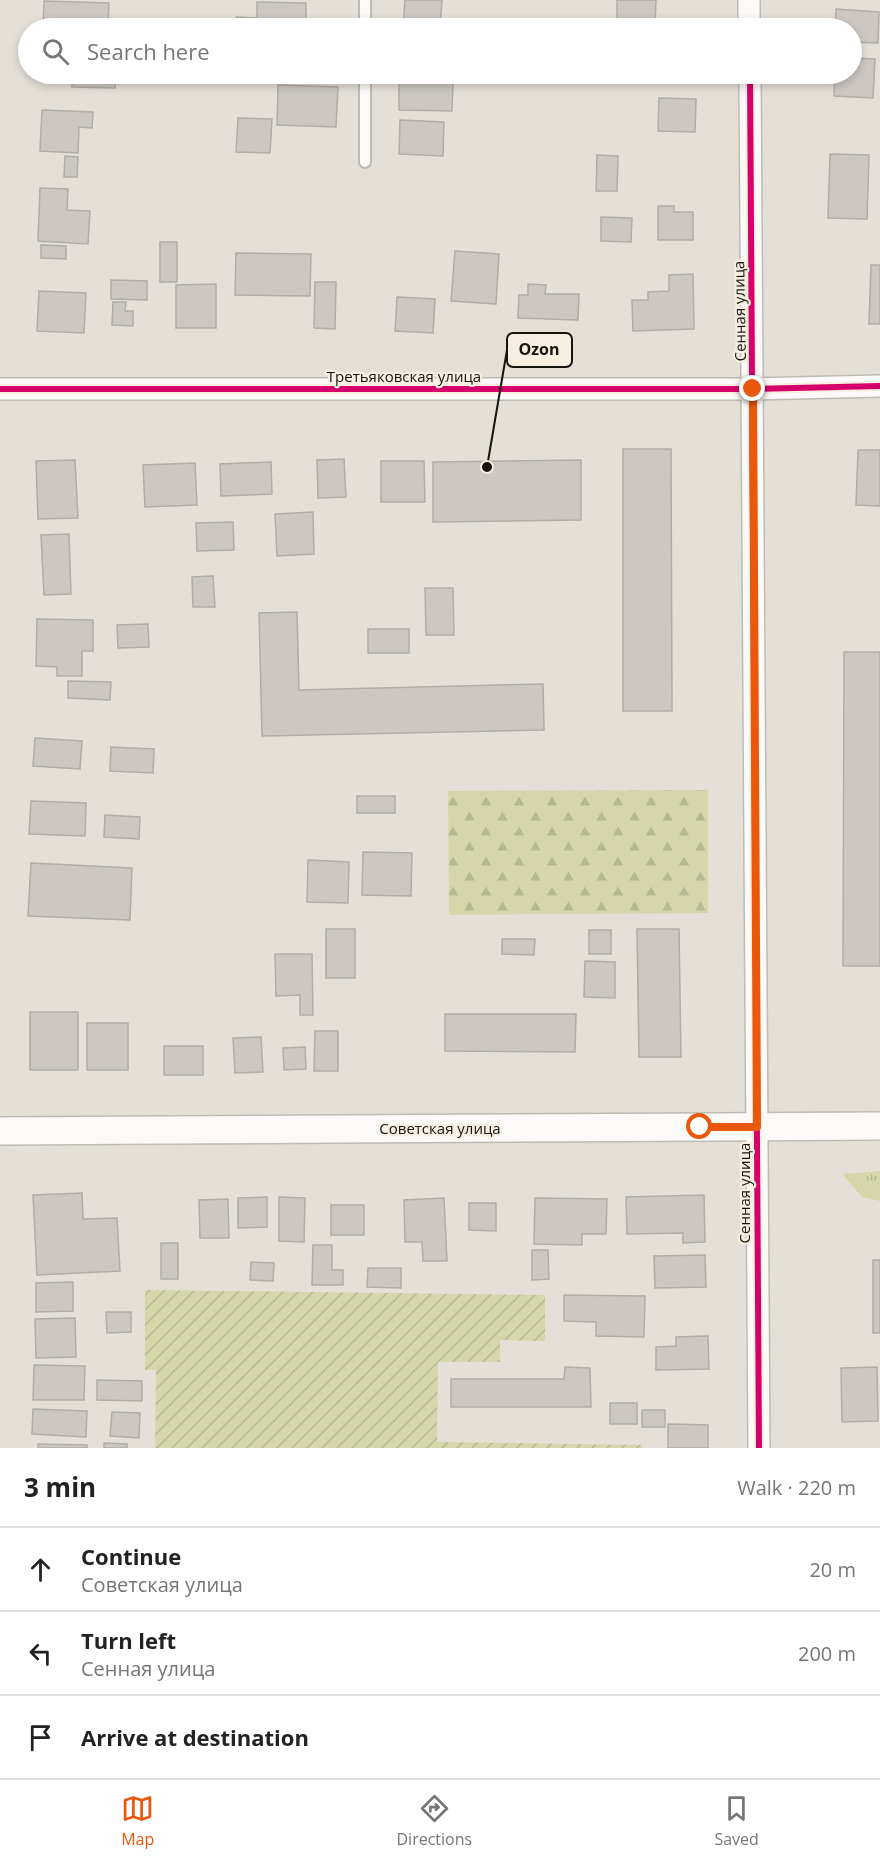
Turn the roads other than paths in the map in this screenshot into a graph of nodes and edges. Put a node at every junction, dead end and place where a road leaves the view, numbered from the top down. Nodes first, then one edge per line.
1 (365, 0) edge
2 (749, 0) edge
3 (365, 18) edge
4 (749, 18) edge
5 (365, 84) edge
6 (750, 84) edge
7 (365, 162) dead end
8 (880, 386) edge
9 (0, 389) edge
10 (753, 389) junction
11 (880, 1126) edge
12 (757, 1127) junction
13 (0, 1131) edge
14 (759, 1448) edge

1 - 3 lane
2 - 4 street
5 - 7 lane
6 - 10 street, Сенная улица
8 - 10 street, Третьяковская улица
9 - 10 street, Третьяковская улица
10 - 12 street, Сенная улица
11 - 12 street, Советская улица
12 - 13 street, Советская улица
12 - 14 street, Сенная улица

